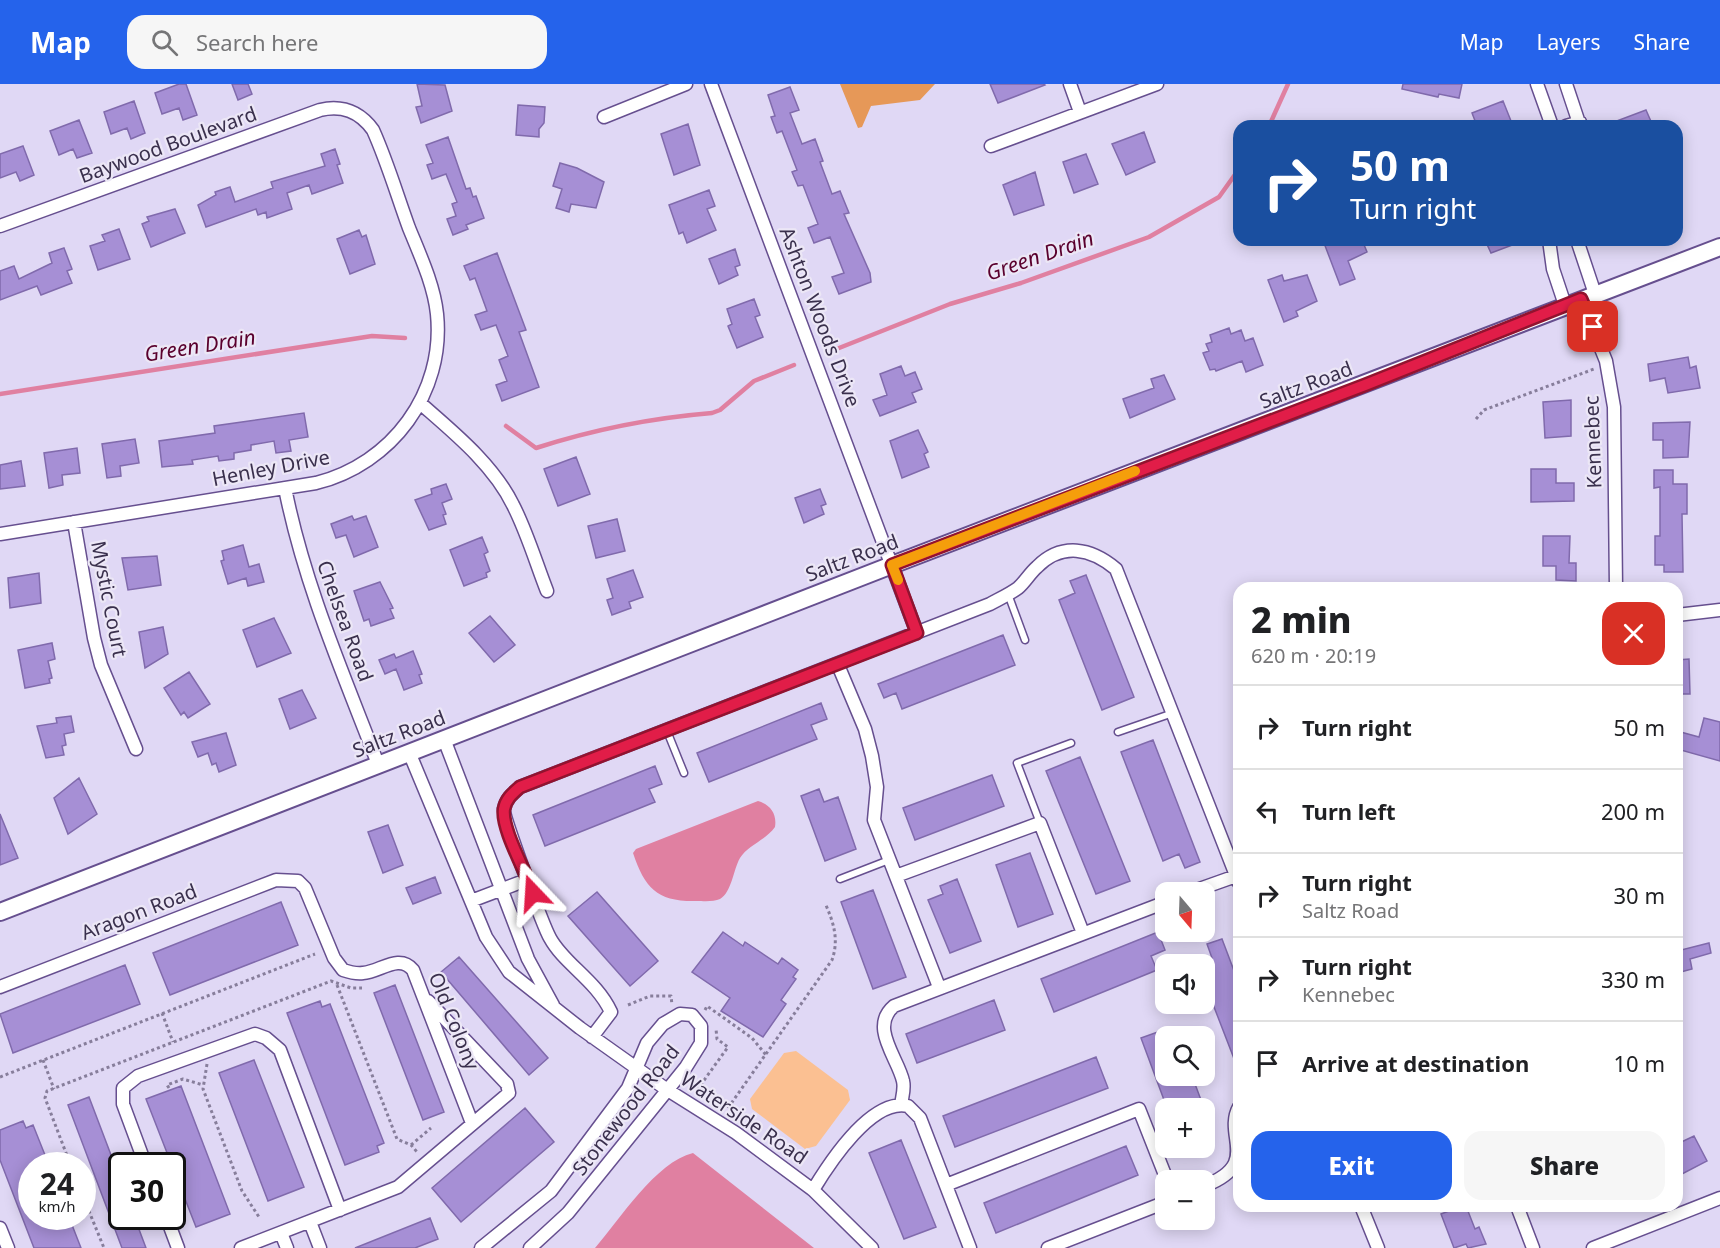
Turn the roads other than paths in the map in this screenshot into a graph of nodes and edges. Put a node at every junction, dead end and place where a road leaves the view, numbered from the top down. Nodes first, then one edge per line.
1 (686, 84) edge
2 (711, 84) edge
3 (1070, 84) edge
4 (1157, 84) edge
5 (1537, 84) edge
6 (1566, 84) edge
7 (350, 110) joint
8 (1080, 112) junction
9 (604, 117) dead end
10 (1550, 120) edge
11 (1579, 120) edge
12 (991, 146) dead end
13 (0, 226) edge
14 (1550, 246) edge
15 (1577, 246) edge
16 (1720, 247) edge
17 (1580, 300) junction
18 (420, 403) junction
19 (285, 488) junction
20 (74, 522) junction
21 (0, 534) edge
22 (892, 565) junction
23 (1616, 582) edge
24 (547, 591) dead end
25 (1008, 593) junction
26 (1720, 610) edge
27 (1683, 614) edge
28 (917, 633) junction
29 (1025, 640) dead end
30 (838, 665) junction
31 (1173, 712) junction
32 (667, 731) junction
33 (1118, 732) dead end
34 (444, 739) junction
35 (1071, 743) dead end
36 (136, 749) dead end
37 (409, 752) junction
38 (378, 764) junction
39 (684, 773) dead end
40 (1040, 823) junction
41 (890, 860) junction
42 (1233, 867) edge
43 (896, 876) junction
44 (529, 879) junction
45 (840, 879) dead end
46 (1233, 881) edge
47 (1215, 886) edge
48 (502, 889) junction
49 (471, 901) junction
50 (1155, 906) edge
51 (0, 912) edge
52 (1083, 933) junction
53 (343, 970) joint
54 (0, 987) edge
55 (939, 987) junction
56 (425, 997) junction
57 (556, 1011) junction
58 (592, 1037) junction
59 (637, 1067) junction
60 (666, 1089) junction
61 (901, 1105) junction
62 (472, 1123) junction
63 (141, 1152) edge
64 (1233, 1165) edge
65 (1163, 1170) edge
66 (1215, 1180) edge
67 (946, 1185) junction
68 (813, 1190) junction
69 (1720, 1198) edge
70 (1155, 1206) edge
71 (340, 1210) junction
72 (1363, 1212) edge
73 (1518, 1212) edge
74 (310, 1222) junction
75 (0, 1228) edge
76 (171, 1230) edge
77 (281, 1233) junction
78 (8, 1248) edge
79 (178, 1248) edge
80 (241, 1248) edge
81 (287, 1248) edge
82 (320, 1248) edge
83 (481, 1248) edge
84 (530, 1248) edge
85 (872, 1248) edge
86 (970, 1248) edge
87 (1048, 1248) edge
88 (1378, 1248) edge
89 (1533, 1248) edge
90 (1593, 1248) edge

1 - 9 street
2 - 22 street, Ashton Woods Drive
3 - 8 street
4 - 8 street
5 - 10 street
6 - 11 street
7 - 13 street, Baywood Boulevard
7 - 18 street, Henley Drive
8 - 12 street
14 - 17 street
15 - 17 street
16 - 17 street, Saltz Road
17 - 22 street, Saltz Road
17 - 23 street, Kennebec
18 - 19 street, Henley Drive
18 - 24 street
19 - 20 street, Henley Drive
19 - 38 street, Chelsea Road
20 - 21 street, Henley Drive
20 - 36 street, Mystic Court
22 - 28 street, Ashton Woods Drive
22 - 34 street, Saltz Road
25 - 28 street
25 - 29 lane
25 - 31 street
26 - 27 street
28 - 30 street
30 - 32 street
30 - 41 street
31 - 33 lane
31 - 42 street
32 - 39 lane
32 - 44 street
34 - 37 street, Saltz Road
34 - 48 street, Waterside Road
35 - 40 lane
37 - 38 street, Saltz Road
37 - 49 street, Waterside Road
38 - 51 street, Saltz Road
40 - 43 street
40 - 52 street
41 - 43 street
41 - 45 lane
43 - 55 street
44 - 48 street
44 - 58 street
46 - 47 street
48 - 49 street
48 - 57 street, Waterside Road
49 - 57 street, Waterside Road
50 - 52 street
52 - 55 street
53 - 54 street, Aragon Road
53 - 56 street, Old Colony
55 - 61 street
56 - 62 street, Old Colony
56 - 62 street
57 - 58 street, Waterside Road
58 - 59 street, Waterside Road
59 - 60 street, Waterside Road
59 - 60 street, Stonewood Road
59 - 83 street, Stonewood Road
60 - 68 street, Waterside Road
60 - 84 street, Stonewood Road
61 - 67 street
61 - 68 street
62 - 71 street
63 - 71 street
64 - 66 street
65 - 67 street
67 - 86 street
68 - 85 street, Waterside Road
69 - 90 street
70 - 87 street
71 - 74 street
72 - 88 street
73 - 89 street
74 - 77 street
74 - 82 street
75 - 78 street
76 - 79 street
77 - 80 street
77 - 81 street

